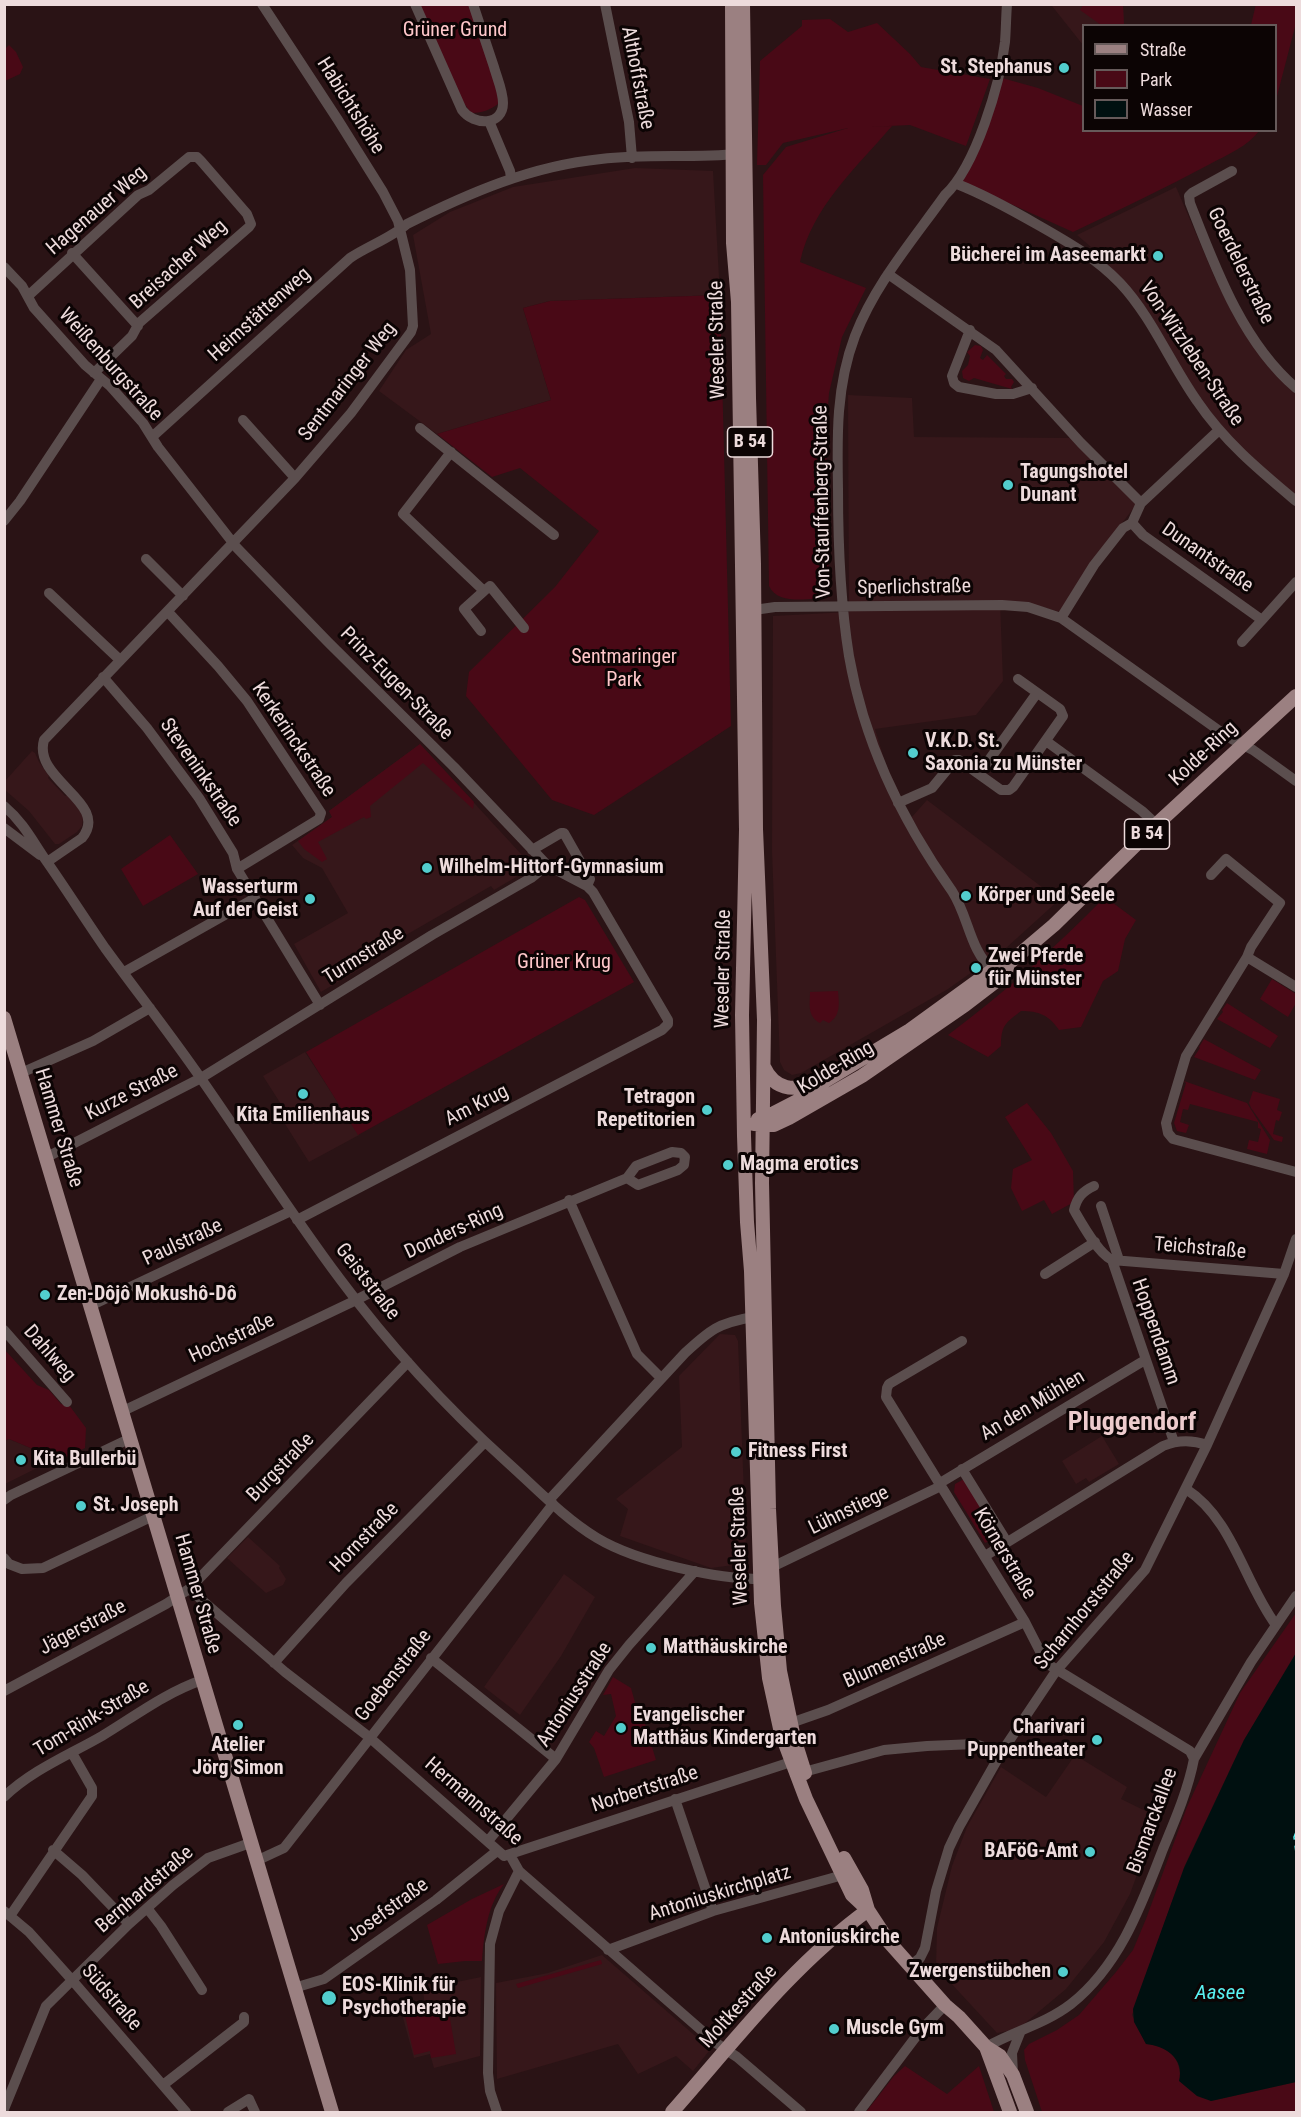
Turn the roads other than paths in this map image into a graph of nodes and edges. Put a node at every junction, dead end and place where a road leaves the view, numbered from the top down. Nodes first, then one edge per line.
1 (262, 4) edge
2 (415, 4) edge
3 (473, 4) edge
4 (605, 4) edge
5 (732, 4) edge
6 (743, 4) edge
7 (1007, 4) edge
8 (489, 121) junction
9 (739, 154) junction
10 (192, 156) joint
11 (632, 158) junction
12 (1232, 171) dead end
13 (511, 178) junction
14 (957, 184) junction
15 (401, 230) junction
16 (72, 253) junction
17 (4, 267) edge
18 (888, 274) junction
19 (28, 296) junction
20 (138, 326) junction
21 (970, 330) junction
22 (98, 376) junction
23 (1032, 388) junction
24 (1296, 388) edge
25 (243, 420) dead end
26 (420, 428) dead end
27 (1218, 431) junction
28 (152, 437) junction
29 (452, 452) junction
30 (295, 478) junction
31 (1296, 501) edge
32 (1141, 503) junction
33 (4, 521) edge
34 (1132, 523) junction
35 (554, 535) dead end
36 (233, 544) junction
37 (146, 559) dead end
38 (1296, 582) edge
39 (484, 591) junction
40 (49, 593) dead end
41 (183, 596) junction
42 (842, 607) junction
43 (748, 611) junction
44 (168, 612) junction
45 (1061, 618) junction
46 (1262, 620) junction
47 (524, 628) dead end
48 (481, 631) dead end
49 (1242, 642) dead end
50 (120, 660) junction
51 (103, 677) junction
52 (1018, 679) dead end
53 (1037, 693) junction
54 (1296, 696) edge
55 (1046, 741) junction
56 (1248, 747) junction
57 (979, 774) junction
58 (1296, 781) edge
59 (898, 803) junction
60 (4, 806) edge
61 (1157, 825) junction
62 (4, 828) edge
63 (532, 850) junction
64 (45, 859) junction
65 (547, 866) junction
66 (237, 869) junction
67 (1211, 875) dead end
68 (587, 886) junction
69 (255, 898) junction
70 (1247, 957) junction
71 (1008, 964) junction
72 (993, 971) junction
73 (124, 972) junction
74 (1296, 987) edge
75 (320, 1005) junction
76 (150, 1008) junction
77 (4, 1018) edge
78 (668, 1020) joint
79 (764, 1067) junction
80 (21, 1073) junction
81 (201, 1078) junction
82 (825, 1081) junction
83 (763, 1121) junction
84 (745, 1123) junction
85 (47, 1156) junction
86 (1296, 1172) edge
87 (627, 1178) junction
88 (1094, 1186) dead end
89 (569, 1200) junction
90 (1101, 1206) dead end
91 (294, 1215) junction
92 (1296, 1239) edge
93 (1095, 1242) junction
94 (1294, 1255) edge
95 (1115, 1260) junction
96 (1045, 1274) dead end
97 (1284, 1274) junction
98 (356, 1300) junction
99 (90, 1306) junction
100 (753, 1317) junction
101 (4, 1330) edge
102 (962, 1341) dead end
103 (1145, 1360) junction
104 (408, 1362) junction
105 (660, 1377) junction
106 (67, 1402) dead end
107 (123, 1411) junction
108 (131, 1438) junction
109 (485, 1442) junction
110 (1174, 1442) junction
111 (1207, 1445) junction
112 (962, 1470) junction
113 (940, 1485) junction
114 (1186, 1489) junction
115 (4, 1500) edge
116 (551, 1502) junction
117 (153, 1516) junction
118 (1007, 1542) junction
119 (985, 1556) junction
120 (4, 1558) edge
121 (695, 1571) junction
122 (768, 1575) junction
123 (184, 1592) junction
124 (1296, 1596) edge
125 (1025, 1622) junction
126 (1276, 1625) junction
127 (431, 1658) junction
128 (274, 1663) junction
129 (1056, 1671) junction
130 (202, 1680) junction
131 (4, 1691) edge
132 (785, 1725) junction
133 (369, 1737) junction
134 (72, 1753) junction
135 (1001, 1753) junction
136 (556, 1759) junction
137 (1194, 1759) junction
138 (791, 1762) junction
139 (804, 1772) junction
140 (4, 1797) edge
141 (675, 1799) junction
142 (488, 1841) junction
143 (250, 1843) junction
144 (53, 1850) junction
145 (497, 1851) junction
146 (510, 1855) junction
147 (256, 1861) junction
148 (519, 1871) junction
149 (843, 1875) junction
150 (147, 1908) junction
151 (868, 1910) junction
152 (713, 1911) junction
153 (7, 1913) edge
154 (129, 1924) junction
155 (608, 1950) junction
156 (910, 1966) junction
157 (72, 1980) junction
158 (294, 1988) junction
159 (202, 1990) dead end
160 (945, 2005) junction
161 (244, 2017) dead end
162 (1020, 2032) junction
163 (986, 2047) junction
164 (726, 2050) junction
165 (1013, 2075) junction
166 (162, 2085) junction
167 (5, 2108) edge
168 (17, 2112) edge
169 (186, 2112) edge
170 (228, 2112) edge
171 (255, 2112) edge
172 (332, 2112) edge
173 (497, 2112) edge
174 (672, 2112) edge
175 (801, 2112) edge
176 (860, 2112) edge
177 (1010, 2112) edge
178 (1027, 2112) edge

1 - 15 street, Habichtshöhe
2 - 8 street
3 - 8 street
4 - 11 street, Althoffstraße
5 - 9 main road, Weseler Straße / B 54
6 - 9 main road, Weseler Straße / B 54
7 - 14 street, Von-Stauffenberg-Straße
8 - 13 street
9 - 11 street
9 - 43 main road, Weseler Straße / B 54
10 - 16 street, Hagenauer Weg
10 - 20 street, Breisacher Weg
11 - 13 street
12 - 24 street, Goerdelerstraße
13 - 15 street
14 - 18 street, Von-Stauffenberg-Straße
14 - 27 street, Von-Witzleben-Straße
15 - 28 street, Heimstättenweg
15 - 30 street, Sentmaringer Weg
16 - 19 street, Hagenauer Weg
16 - 20 street
17 - 19 street, Weißenburgstraße
18 - 21 street
18 - 42 street, Von-Stauffenberg-Straße
19 - 22 street, Weißenburgstraße
20 - 22 street, Breisacher Weg
21 - 23 street
21 - 23 street
22 - 28 street, Weißenburgstraße
22 - 33 street, Breisacher Weg
23 - 32 street
25 - 30 street
26 - 29 street
27 - 31 street, Von-Witzleben-Straße
27 - 32 street, Dunantstraße
28 - 36 street, Weißenburgstraße
29 - 35 street
29 - 39 street
30 - 36 street, Sentmaringer Weg
32 - 34 street, Dunantstraße
34 - 45 street, Dunantstraße
34 - 46 street, Dunantstraße
36 - 41 street, Sentmaringer Weg
36 - 63 street, Prinz-Eugen-Straße
37 - 41 street
38 - 46 street, Dunantstraße
39 - 47 street
39 - 48 street
40 - 50 street
41 - 44 street, Sentmaringer Weg
42 - 43 street, Sperlichstraße
42 - 45 street, Sperlichstraße
42 - 59 street, Von-Stauffenberg-Straße
43 - 79 main road, Weseler Straße / B 54
43 - 84 main road, Weseler Straße / B 54
44 - 50 street, Sentmaringer Weg
44 - 66 street, Kerkerinckstraße
45 - 56 street
46 - 49 street, Dunantstraße
50 - 51 street, Sentmaringer Weg
51 - 64 street, Sentmaringer Weg
51 - 66 street, Steveninkstraße
52 - 53 street
53 - 55 street
53 - 57 street
54 - 56 main road, Kolde-Ring / B 54
55 - 57 street
55 - 61 street
56 - 58 street
56 - 61 main road, Kolde-Ring / B 54
57 - 59 street
59 - 72 street, Von-Stauffenberg-Straße
60 - 64 street, Geiststraße
61 - 71 main road, Kolde-Ring / B 54
62 - 64 street, Geiststraße
63 - 65 street, Prinz-Eugen-Straße
63 - 68 street, Prinz-Eugen-Straße
64 - 73 street, Geiststraße
65 - 68 street, Prinz-Eugen-Straße
65 - 75 street, Turmstraße
66 - 69 street, Steveninkstraße
67 - 70 street
68 - 78 street, Prinz-Eugen-Straße
69 - 73 street
69 - 75 street, Steveninkstraße
70 - 74 street
70 - 86 street
71 - 72 main road, Kolde-Ring / B 54
71 - 83 main road, Kolde-Ring / B 54
72 - 82 main road, Kolde-Ring / B 54
73 - 76 street, Geiststraße
75 - 81 street, Turmstraße
76 - 80 street
76 - 81 street, Geiststraße
77 - 80 main road, Hammer Straße
78 - 91 street, Am Krug
79 - 82 main road, Kolde-Ring / B 54
79 - 83 main road, Weseler Straße / B 54
80 - 85 main road, Hammer Straße
81 - 85 street, Kurze Straße
81 - 91 street, Geiststraße
82 - 83 main road, Kolde-Ring / B 54
83 - 84 main road, Kolde-Ring / B 54
83 - 122 main road, Weseler Straße
84 - 100 main road, Weseler Straße
85 - 99 main road, Hammer Straße
87 - 87 street, Donders-Ring
87 - 89 street, Donders-Ring
88 - 93 street, Hoppendamm
89 - 98 street, Donders-Ring
89 - 105 street
90 - 95 street, Hoppendamm
91 - 98 street, Geiststraße
91 - 99 street, Paulstraße
92 - 94 street, Scharnhorststraße
93 - 95 street, Hoppendamm
93 - 96 street
94 - 97 street, Scharnhorststraße
95 - 97 street, Teichstraße
95 - 103 street, Hoppendamm
97 - 111 street, Scharnhorststraße
98 - 104 street, Geiststraße
98 - 107 street, Hochstraße
99 - 107 main road, Hammer Straße
100 - 105 street, Goebenstraße
100 - 122 main road, Weseler Straße
101 - 106 street, Dahlweg
102 - 113 street, Körnerstraße
103 - 110 street, Hoppendamm
103 - 112 street, An den Mühlen
104 - 109 street, Geiststraße
104 - 123 street, Burgstraße
105 - 116 street, Goebenstraße
107 - 108 main road, Hammer Straße
108 - 115 street
108 - 117 main road, Hammer Straße
109 - 116 street, Geiststraße
109 - 128 street, Hornstraße
110 - 111 street
110 - 118 street
111 - 114 street, Scharnhorststraße
112 - 113 street, An den Mühlen
112 - 118 street, Körnerstraße
113 - 119 street, Körnerstraße
113 - 122 street, Lühnstiege
114 - 126 street
114 - 129 street, Scharnhorststraße
116 - 121 street, Geiststraße
116 - 127 street, Goebenstraße
117 - 120 street
117 - 123 main road, Hammer Straße
118 - 119 street
119 - 125 street, Körnerstraße
121 - 122 street, Geiststraße
121 - 136 street, Antoniusstraße
122 - 132 main road, Weseler Straße
123 - 128 street, Hermannstraße
123 - 130 main road, Hammer Straße
123 - 131 street, Jägerstraße
124 - 126 street, Bismarckallee
125 - 129 street, Körnerstraße
125 - 132 street, Blumenstraße
126 - 137 street, Bismarckallee
127 - 133 street, Goebenstraße
127 - 136 street
128 - 133 street, Hermannstraße
129 - 135 street, Scharnhorststraße
129 - 137 street, Körnerstraße
130 - 134 street, Tom-Rink-Straße
130 - 143 main road, Hammer Straße
132 - 138 main road, Weseler Straße
132 - 139 main road, Weseler Straße
133 - 142 street, Hermannstraße
133 - 147 street, Goebenstraße
134 - 140 street, Tom-Rink-Straße
134 - 144 street
135 - 139 street
135 - 156 street, Scharnhorststraße
136 - 142 street, Antoniusstraße
137 - 162 street, Bismarckallee
138 - 141 street, Norbertstraße
138 - 149 main road, Weseler Straße
139 - 151 main road, Weseler Straße
141 - 146 street, Norbertstraße
141 - 152 street
142 - 145 street, Hermannstraße
143 - 147 main road, Hammer Straße
143 - 150 street, Bernhardstraße
144 - 153 street
144 - 154 street
145 - 146 street, Hermannstraße
145 - 158 street, Josefstraße
146 - 148 street, Hermannstraße
147 - 158 main road, Hammer Straße
148 - 155 street, Hermannstraße
148 - 173 street
149 - 151 main road, Weseler Straße
149 - 152 street, Antoniuskirchplatz
150 - 154 street, Bernhardstraße
150 - 159 street
151 - 156 main road, Weseler Straße
151 - 164 main road, Moltkestraße
152 - 155 street, Antoniuskirchplatz
153 - 157 street, Südstraße
154 - 157 street, Bernhardstraße
155 - 164 street, Hermannstraße
156 - 160 main road, Weseler Straße
157 - 166 street, Südstraße
157 - 167 street, Bernhardstraße
158 - 172 main road, Hammer Straße
160 - 163 main road, Weseler Straße
160 - 176 street
161 - 166 street
162 - 163 street, Bismarckallee
162 - 165 street
163 - 165 main road, Weseler Straße
163 - 177 main road, Weseler Straße
164 - 174 main road, Moltkestraße
164 - 175 street, Hermannstraße
165 - 178 main road, Weseler Straße
166 - 169 street, Südstraße
167 - 168 street
170 - 171 street

